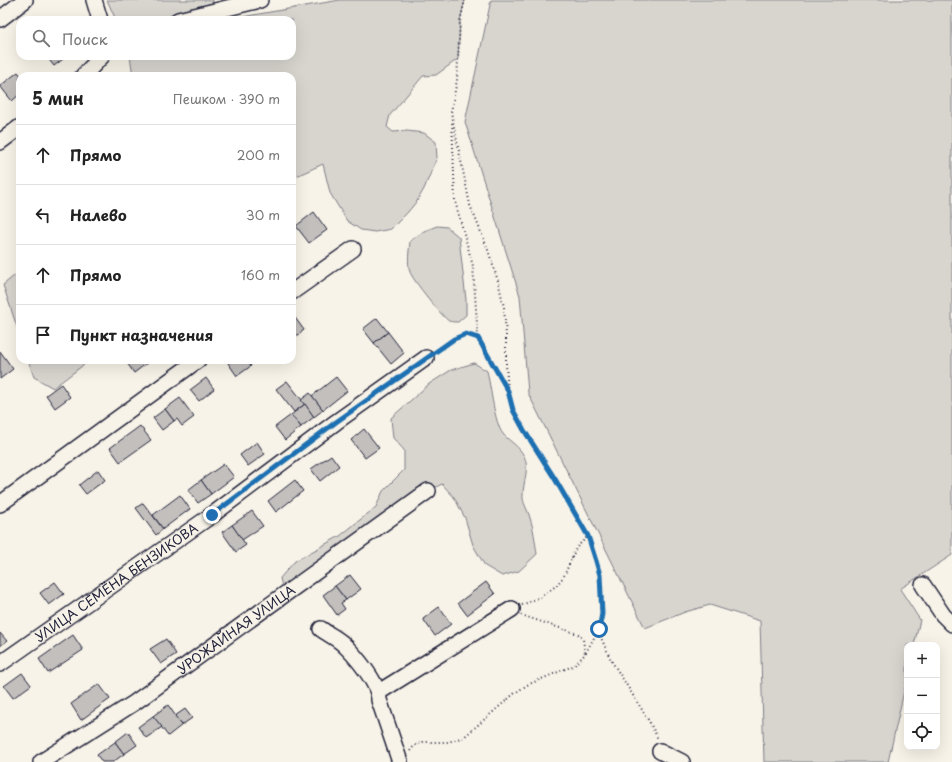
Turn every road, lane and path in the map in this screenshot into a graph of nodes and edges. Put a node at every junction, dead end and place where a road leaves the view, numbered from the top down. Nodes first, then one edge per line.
1 (25, 0) edge
2 (94, 0) edge
3 (260, 0) edge
4 (466, 0) edge
5 (99, 16) edge
6 (194, 16) edge
7 (0, 19) edge
8 (97, 60) edge
9 (87, 72) edge
10 (451, 112) junction
11 (16, 130) edge
12 (0, 142) edge
13 (353, 249) dead end
14 (296, 289) edge
15 (478, 338) junction
16 (426, 358) joint
17 (192, 364) edge
18 (508, 391) junction
19 (428, 491) dead end
20 (0, 504) edge
21 (588, 536) junction
22 (923, 585) dead end
23 (512, 609) junction
24 (952, 624) edge
25 (321, 629) dead end
26 (599, 629) junction
27 (585, 654) junction
28 (0, 664) edge
29 (379, 692) junction
30 (660, 751) joint
31 (403, 759) edge
32 (41, 762) edge
33 (682, 762) edge

1 - 7 street
2 - 5 street
3 - 6 street
4 - 10 path
8 - 9 street
10 - 15 path
10 - 18 path
11 - 12 street
13 - 14 street
15 - 16 path
15 - 18 path
16 - 28 street, УЛИЦА СЕМЁНА БЕНЗИКОВА
17 - 20 street
18 - 21 path
19 - 32 street, УРОЖАЙНАЯ УЛИЦА
21 - 23 path
21 - 26 path
22 - 24 street
23 - 27 path
23 - 29 street
25 - 29 street
26 - 27 path
26 - 30 path
27 - 31 path
29 - 31 street
30 - 33 street

